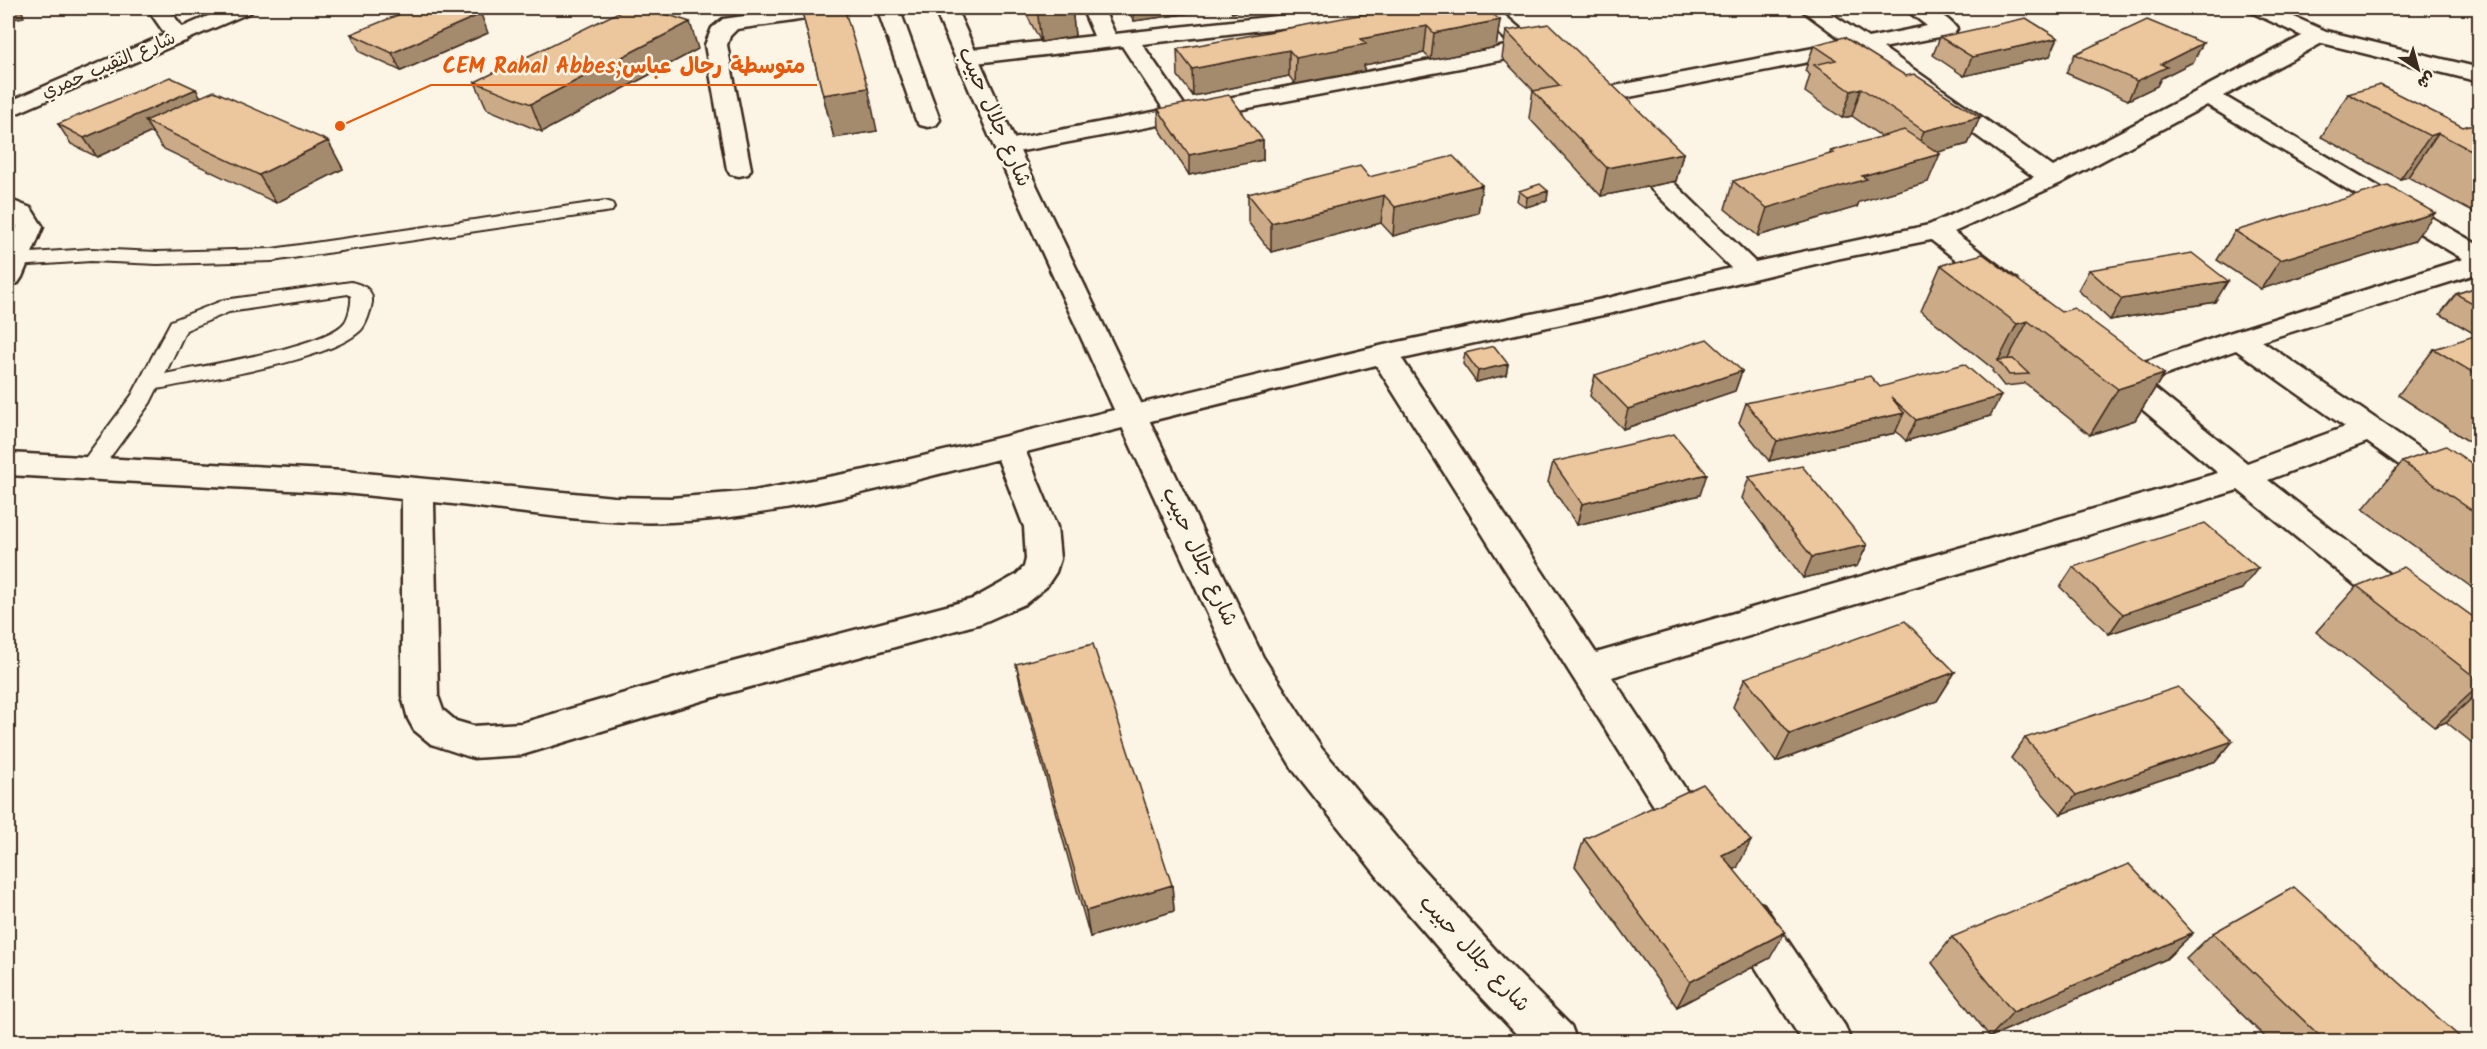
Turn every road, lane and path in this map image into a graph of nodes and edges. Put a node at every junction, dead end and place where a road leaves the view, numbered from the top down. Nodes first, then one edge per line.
1 (158, 8) edge
2 (244, 8) edge
3 (840, 8) edge
4 (888, 8) edge
5 (945, 8) edge
6 (1093, 8) edge
7 (1400, 8) edge
8 (1484, 8) edge
9 (1810, 8) edge
10 (1915, 8) edge
11 (2258, 8) edge
12 (178, 36) junction
13 (2319, 36) junction
14 (1118, 40) junction
15 (1866, 46) junction
16 (1529, 48) junction
17 (967, 57) junction
18 (2480, 75) edge
19 (2206, 95) junction
20 (8, 110) edge
21 (1178, 113) junction
22 (928, 120) dead end
23 (1617, 141) edge
24 (1006, 147) junction
25 (739, 169) dead end
26 (2052, 178) junction
27 (8, 207) edge
28 (605, 207) dead end
29 (1936, 231) junction
30 (12, 268) edge
31 (1750, 272) junction
32 (2026, 302) edge
33 (2239, 339) junction
34 (2090, 351) edge
35 (1384, 354) junction
36 (2126, 379) junction
37 (149, 384) junction
38 (1133, 414) junction
39 (2369, 430) junction
40 (1008, 446) junction
41 (8, 464) edge
42 (89, 469) junction
43 (2243, 477) junction
44 (418, 489) junction
45 (2480, 506) edge
46 (2480, 666) edge
47 (1587, 670) junction
48 (1555, 1041) edge
49 (1830, 1041) edge

1 - 12 street
2 - 12 street, شارع النقيب حمري
3 - 25 street
4 - 22 street
5 - 17 street, شارع جلال حبيب
6 - 14 street
7 - 14 street
8 - 16 street
9 - 15 street
10 - 15 street
11 - 13 street
12 - 20 street, شارع النقيب حمري
13 - 18 street
13 - 19 street
14 - 17 street
14 - 21 street
15 - 16 street
15 - 26 street
16 - 21 street
17 - 24 street, شارع جلال حبيب
19 - 26 street
19 - 33 street
21 - 24 street
23 - 31 street
24 - 38 street, شارع جلال حبيب
26 - 29 street
27 - 30 street
28 - 30 lane
29 - 31 street
29 - 32 street
31 - 35 street
33 - 36 street
33 - 39 street
34 - 36 street
35 - 38 street
35 - 47 street
36 - 43 street
37 - 37 lane
37 - 42 lane
38 - 40 street
38 - 48 street, شارع جلال حبيب
39 - 43 street
39 - 45 street
40 - 44 street
40 - 44 street
41 - 42 street
42 - 44 street
43 - 46 street
43 - 47 street
47 - 49 street

